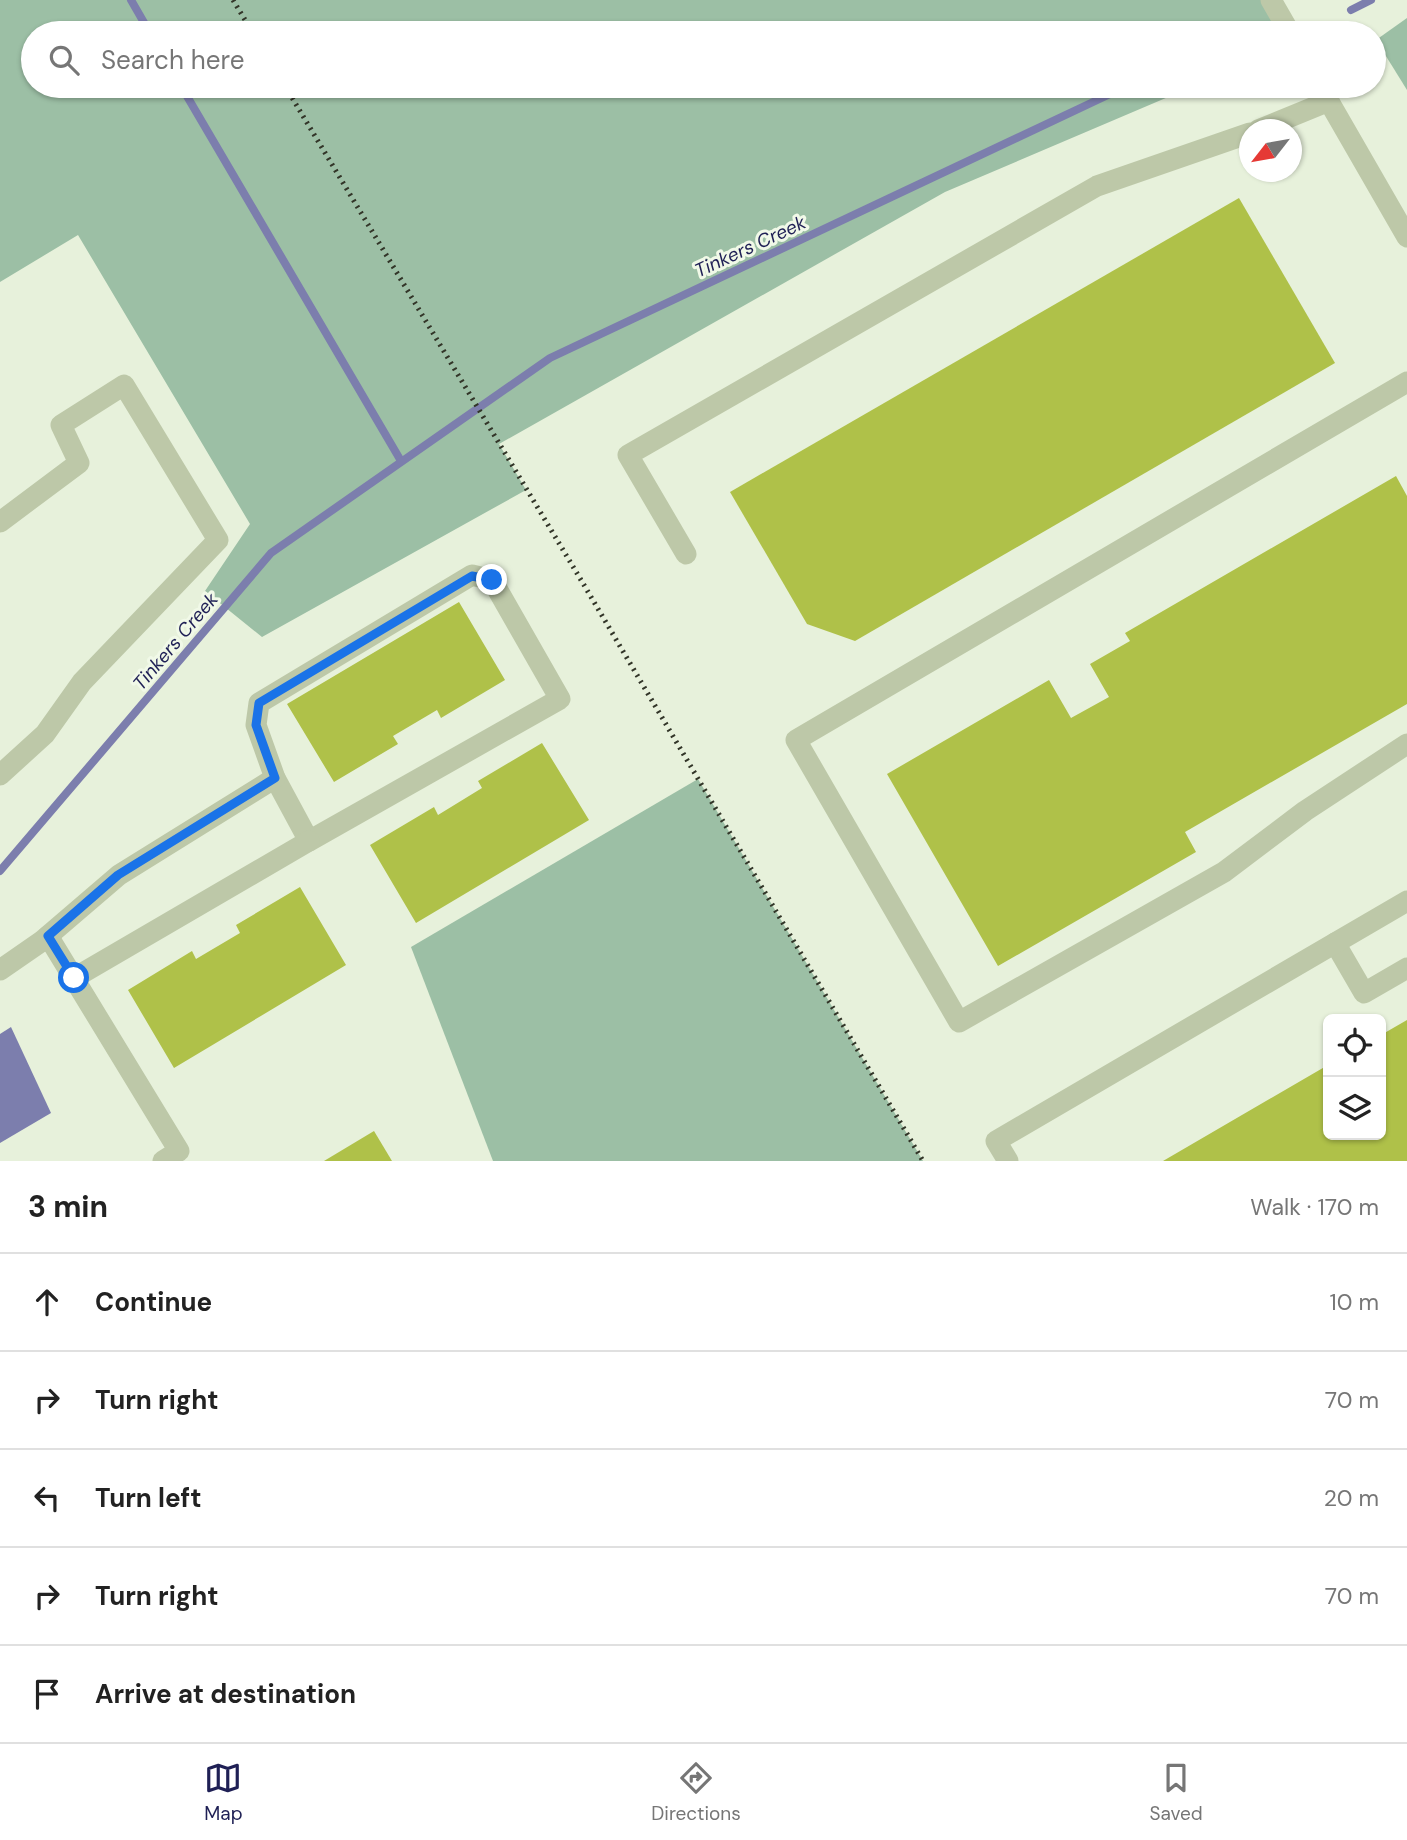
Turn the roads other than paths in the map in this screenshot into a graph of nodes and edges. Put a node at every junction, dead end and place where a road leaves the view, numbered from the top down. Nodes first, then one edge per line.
1 (1271, 0) edge
2 (1283, 21) edge
3 (1318, 98) edge
4 (1327, 98) edge
5 (1278, 119) edge
6 (1239, 137) edge
7 (1407, 237) edge
8 (1407, 382) edge
9 (0, 522) edge
10 (686, 554) dead end
11 (1407, 744) edge
12 (0, 775) edge
13 (275, 778) junction
14 (309, 841) junction
15 (1407, 901) edge
16 (48, 936) junction
17 (1335, 943) junction
18 (1407, 968) edge
19 (0, 970) edge
20 (74, 978) junction
21 (163, 1161) edge
22 (1008, 1161) edge

1 - 2 street
3 - 5 street
4 - 7 street
6 - 10 street
8 - 11 street
9 - 12 street
13 - 14 street
13 - 14 street
13 - 16 street
14 - 20 street
15 - 17 street
16 - 19 street
16 - 20 street
17 - 18 street
17 - 22 street
20 - 21 street

